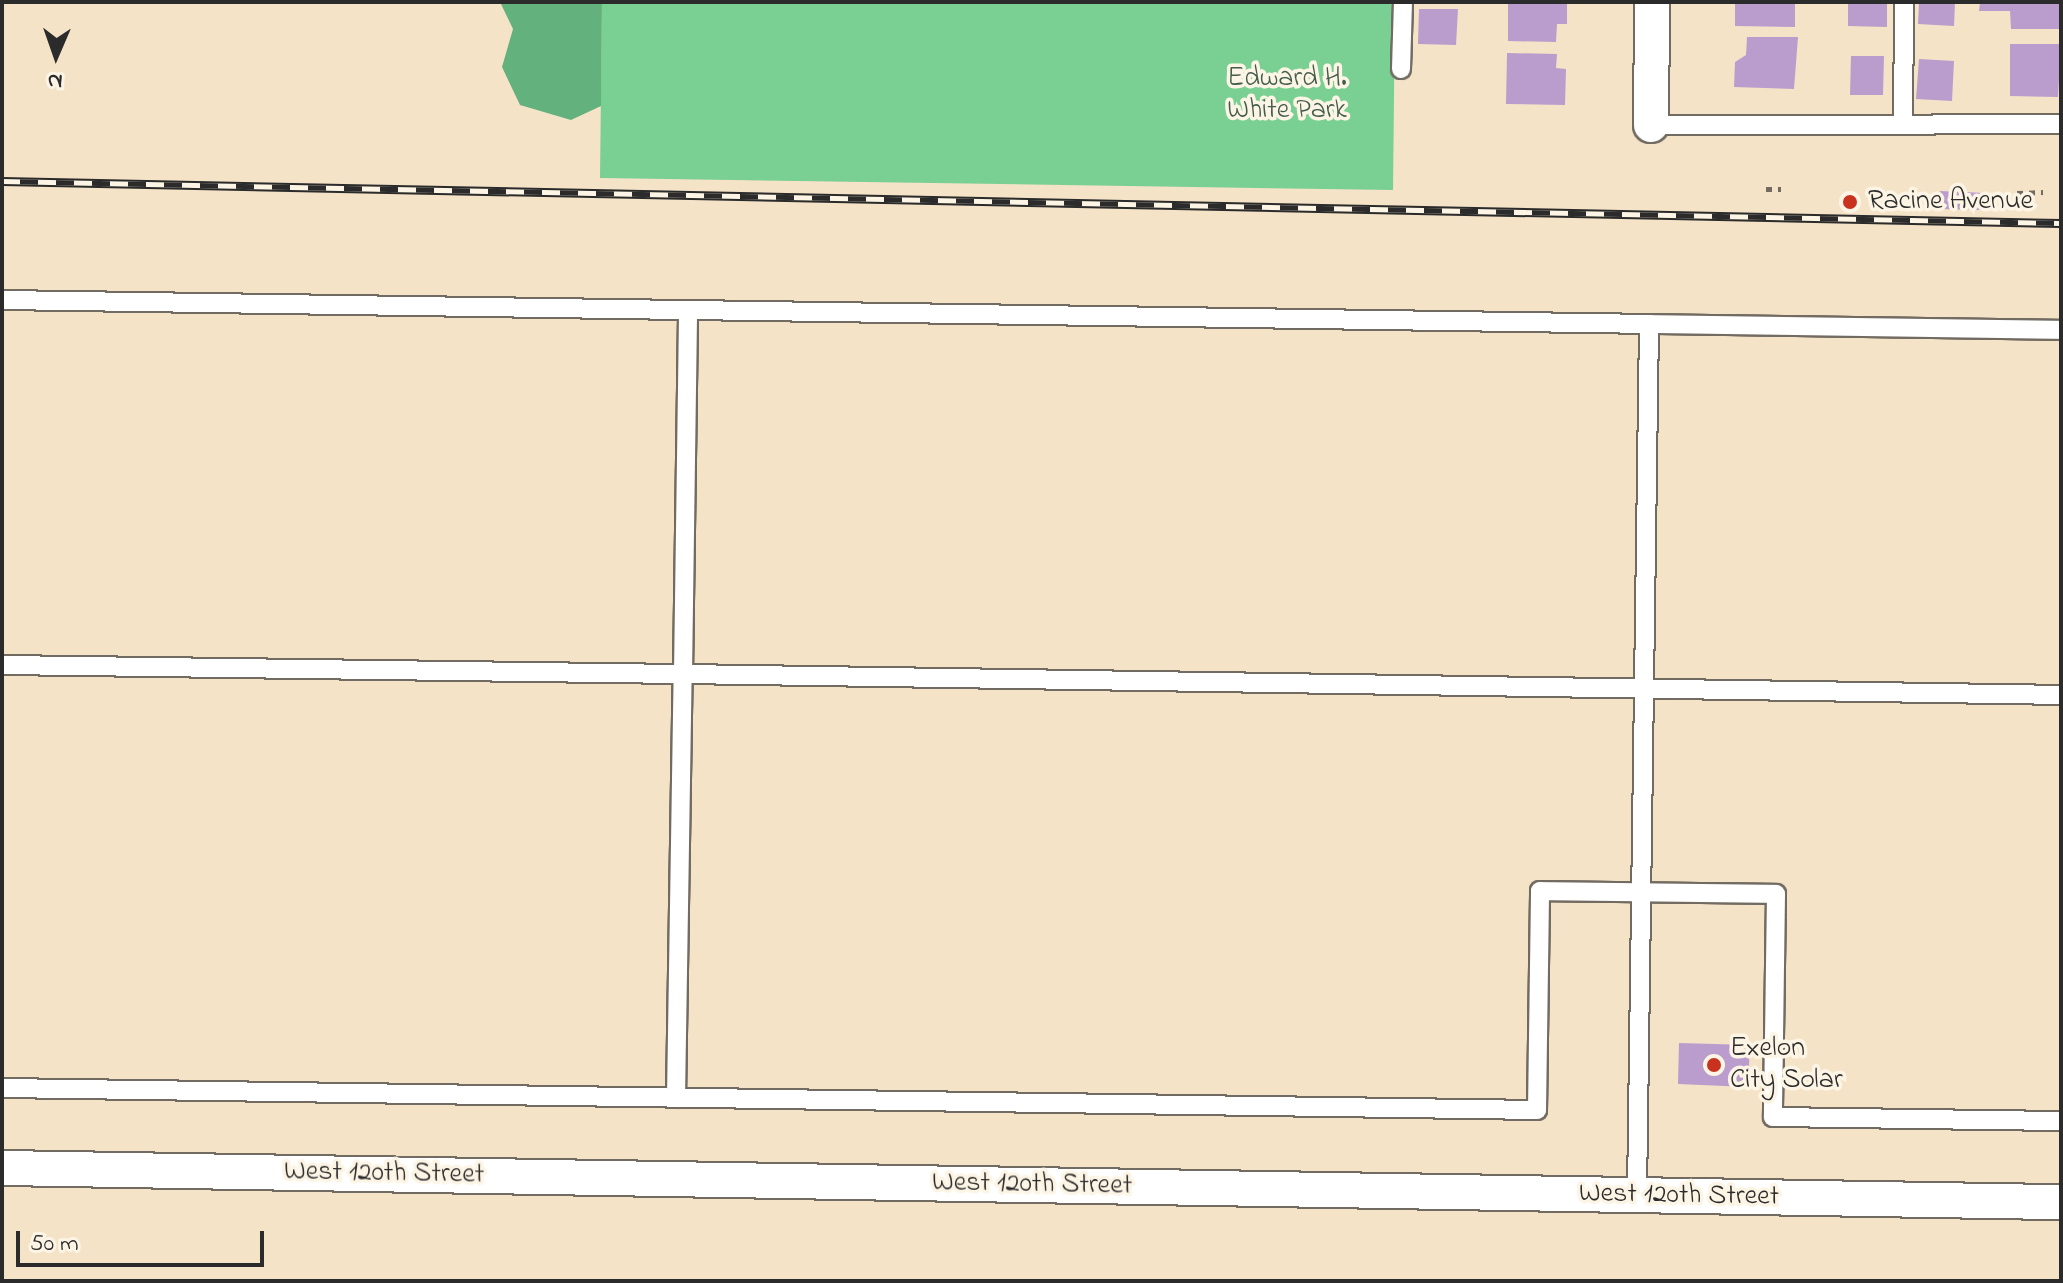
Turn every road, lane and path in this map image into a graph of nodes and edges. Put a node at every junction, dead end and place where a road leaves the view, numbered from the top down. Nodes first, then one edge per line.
1 (1403, 2) edge
2 (1652, 2) edge
3 (1904, 2) edge
4 (1401, 69) dead end
5 (1903, 124) junction
6 (2061, 124) edge
7 (1651, 125) joint
8 (1766, 189) dead end
9 (1781, 189) dead end
10 (2043, 192) dead end
11 (2017, 193) dead end
12 (2, 300) edge
13 (688, 310) junction
14 (1649, 324) junction
15 (2061, 330) edge
16 (2, 665) edge
17 (683, 674) junction
18 (1644, 689) junction
19 (2061, 695) edge
20 (1641, 892) junction
21 (2, 1088) edge
22 (676, 1098) junction
23 (2061, 1121) edge
24 (2, 1168) edge
25 (1637, 1195) junction
26 (2061, 1202) edge

1 - 4 lane
2 - 7 street
3 - 5 lane
5 - 6 lane
5 - 7 lane
8 - 9 path
10 - 11 path
12 - 13 lane
13 - 14 lane
13 - 17 lane
14 - 15 lane
14 - 18 lane
16 - 17 lane
17 - 18 lane
17 - 22 lane
18 - 19 lane
18 - 20 lane
20 - 22 lane
20 - 23 lane
20 - 25 lane
21 - 22 lane
24 - 25 street, West 120th Street
25 - 26 street, West 120th Street

